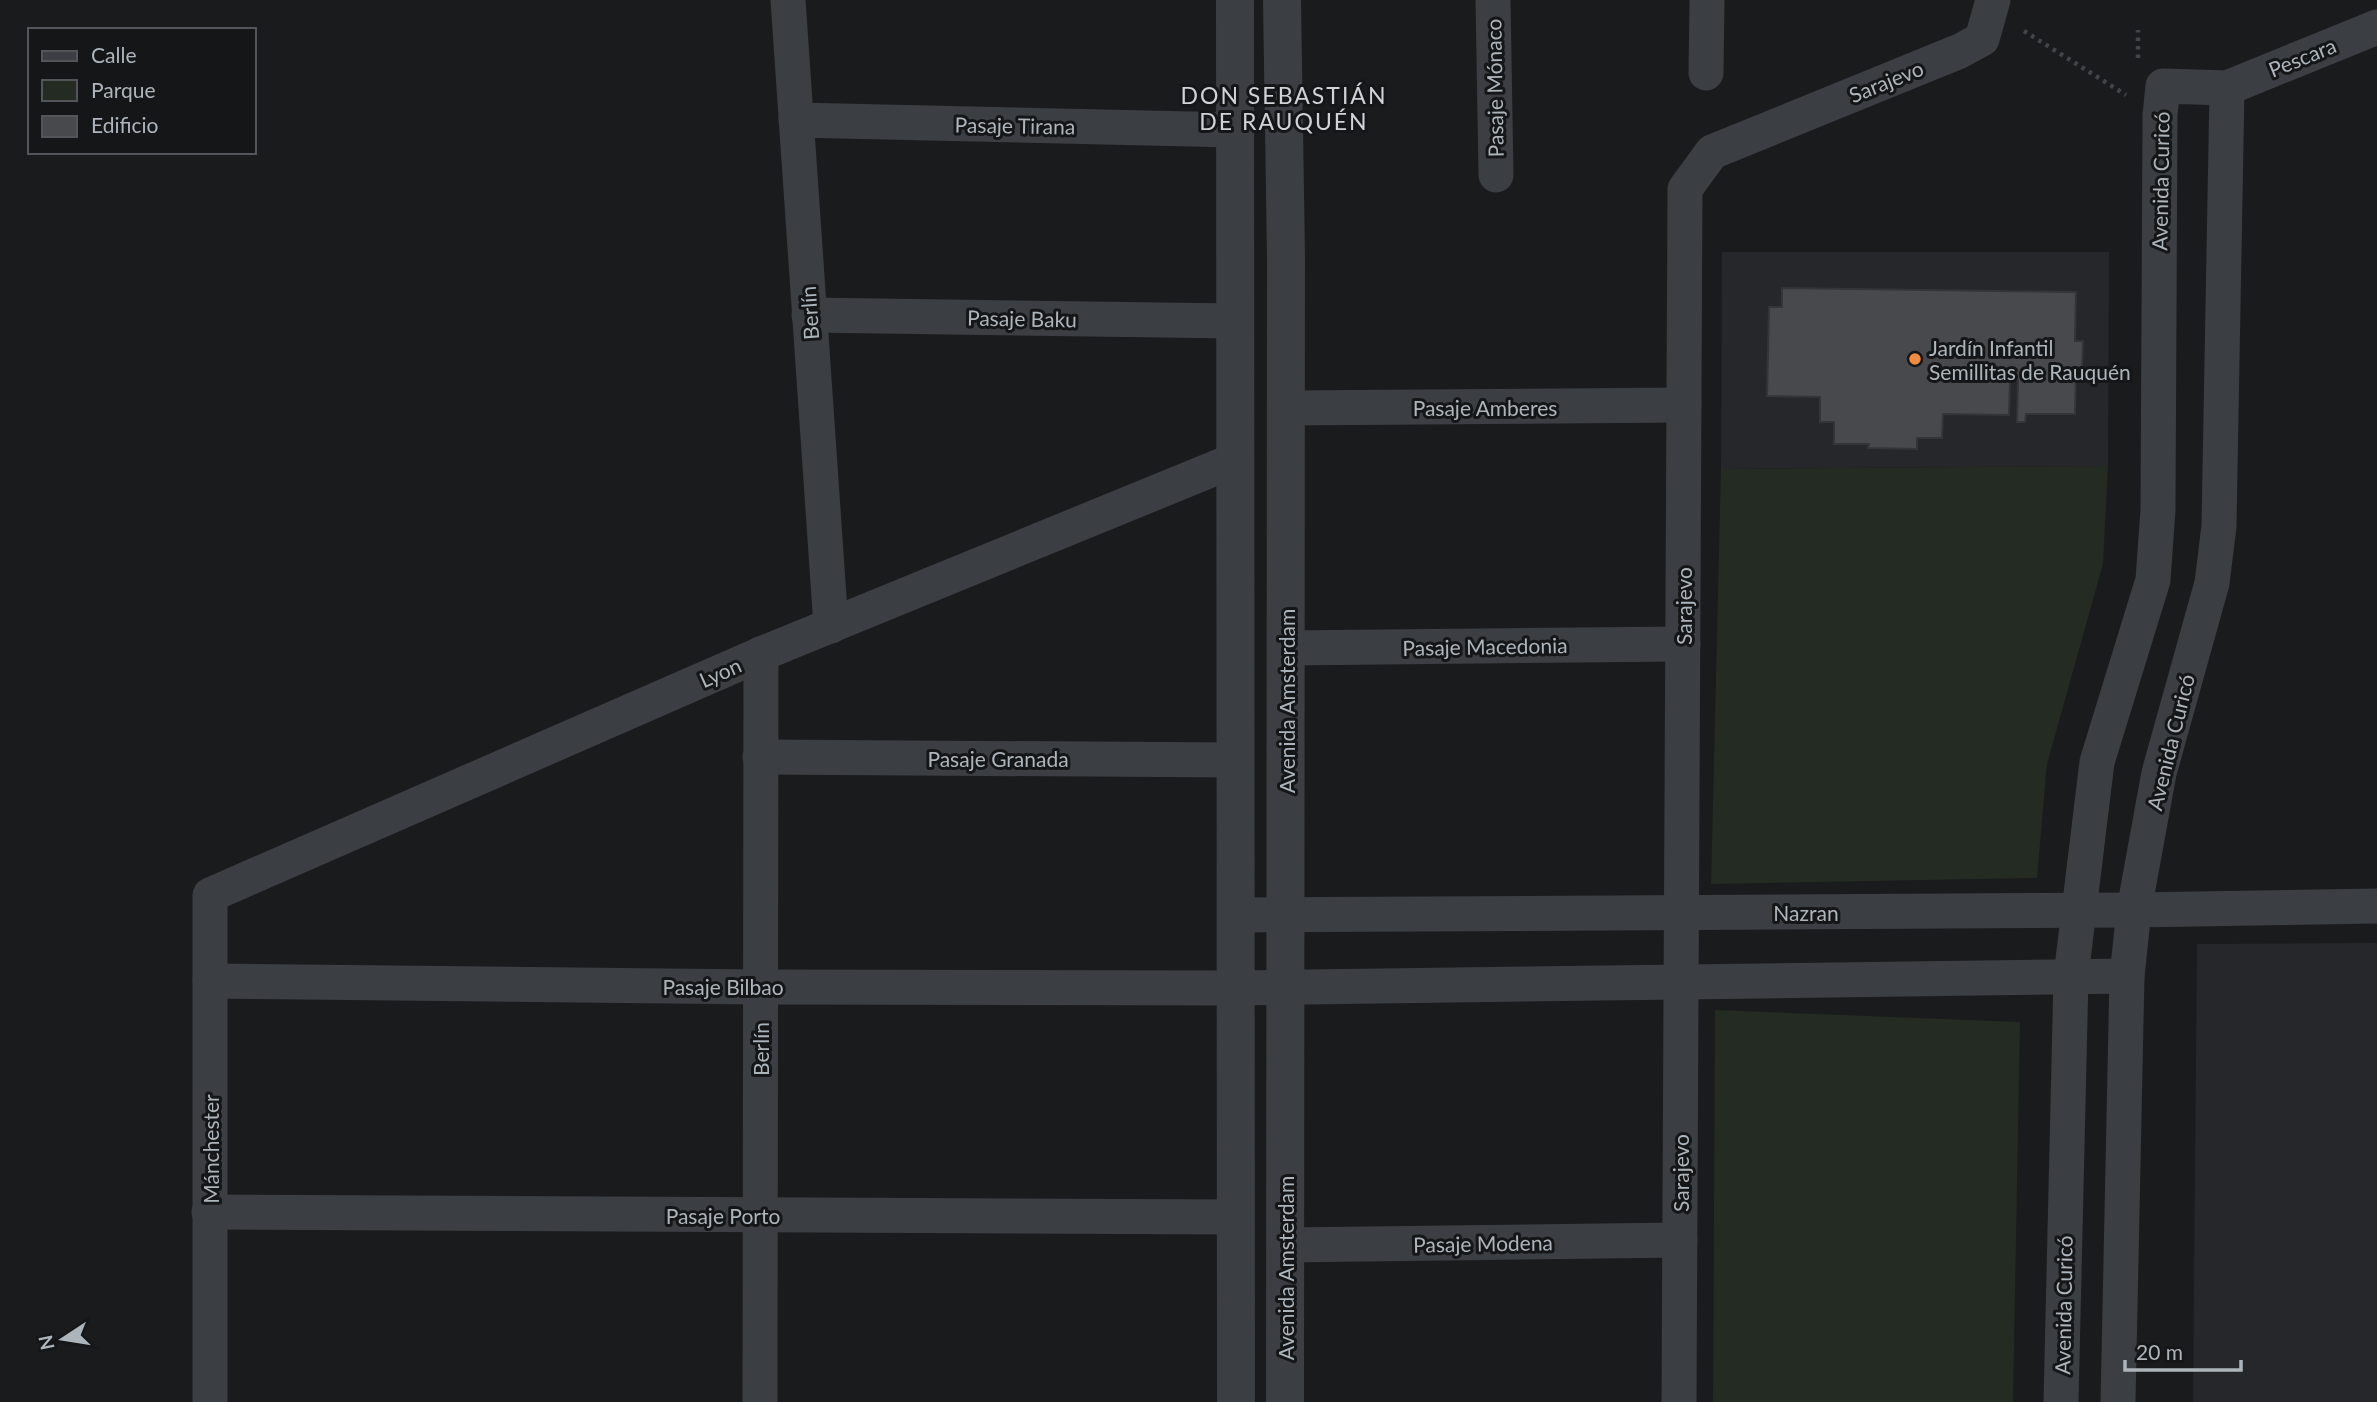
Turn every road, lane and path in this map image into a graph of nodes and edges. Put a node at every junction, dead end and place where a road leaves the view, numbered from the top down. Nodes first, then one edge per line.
1 (788, 0) edge
2 (1235, 0) edge
3 (1282, 0) edge
4 (1493, 0) edge
5 (1707, 0) edge
6 (1992, 5) edge
7 (2377, 27) edge
8 (1706, 73) dead end
9 (2227, 88) junction
10 (2160, 115) junction
11 (796, 120) junction
12 (1235, 130) junction
13 (1496, 175) dead end
14 (809, 315) junction
15 (1235, 321) junction
16 (1684, 405) junction
17 (1286, 408) junction
18 (1236, 460) junction
19 (831, 626) junction
20 (1683, 644) junction
21 (1286, 648) junction
22 (761, 654) junction
23 (760, 757) junction
24 (1235, 760) junction
25 (210, 895) joint
26 (2377, 906) edge
27 (2079, 910) junction
28 (2134, 910) junction
29 (1681, 912) junction
30 (1286, 914) junction
31 (1236, 915) junction
32 (2071, 976) junction
33 (2127, 976) junction
34 (210, 981) junction
35 (1681, 982) junction
36 (760, 987) junction
37 (1286, 987) junction
38 (1236, 988) junction
39 (209, 1212) junction
40 (760, 1216) junction
41 (1236, 1217) junction
42 (1680, 1240) junction
43 (1286, 1245) junction
44 (210, 1402) edge
45 (760, 1402) edge
46 (1236, 1402) edge
47 (1285, 1402) edge
48 (1679, 1402) edge
49 (2060, 1402) edge
50 (2118, 1402) edge

1 - 11 street, Berlín
2 - 12 street
3 - 17 street, Avenida Amsterdam
4 - 13 street, Pasaje Mónaco
5 - 8 street
6 - 10 path
6 - 16 street, Sarajevo
7 - 9 street, Pescara
9 - 10 street, Avenida Curicó
9 - 28 street, Avenida Curicó
10 - 27 street, Avenida Curicó
11 - 12 street, Pasaje Tirana
11 - 14 street, Berlín
12 - 15 street
14 - 15 street, Pasaje Baku
14 - 19 street, Berlín
15 - 18 street
16 - 17 street, Pasaje Amberes
16 - 20 street, Sarajevo
17 - 21 street, Avenida Amsterdam
18 - 19 street, Lyon
18 - 24 street
19 - 22 street, Lyon
20 - 21 street, Pasaje Macedonia
20 - 29 street, Sarajevo
21 - 30 street, Avenida Amsterdam
22 - 23 street, Berlín
22 - 25 street, Lyon
23 - 24 street, Pasaje Granada
23 - 36 street, Berlín
24 - 31 street
25 - 34 street, Mánchester
26 - 28 street, Nazran
27 - 28 street, Nazran
27 - 29 street, Nazran
27 - 32 street, Avenida Curicó
28 - 33 street, Avenida Curicó
29 - 30 street, Nazran
29 - 35 street, Sarajevo
30 - 31 street, Nazran
30 - 37 street, Avenida Amsterdam
31 - 38 street
32 - 33 street
32 - 35 street
32 - 49 street, Avenida Curicó
33 - 50 street, Avenida Curicó
34 - 36 street, Pasaje Bilbao
34 - 39 street, Mánchester
35 - 37 street
35 - 42 street, Sarajevo
36 - 38 street, Pasaje Bilbao
36 - 40 street, Berlín
37 - 38 street
37 - 43 street, Avenida Amsterdam
38 - 41 street
39 - 40 street, Pasaje Porto
39 - 44 street, Mánchester
40 - 41 street, Pasaje Porto
40 - 45 street, Berlín
41 - 46 street
42 - 43 street, Pasaje Modena
42 - 48 street, Sarajevo
43 - 47 street, Avenida Amsterdam

